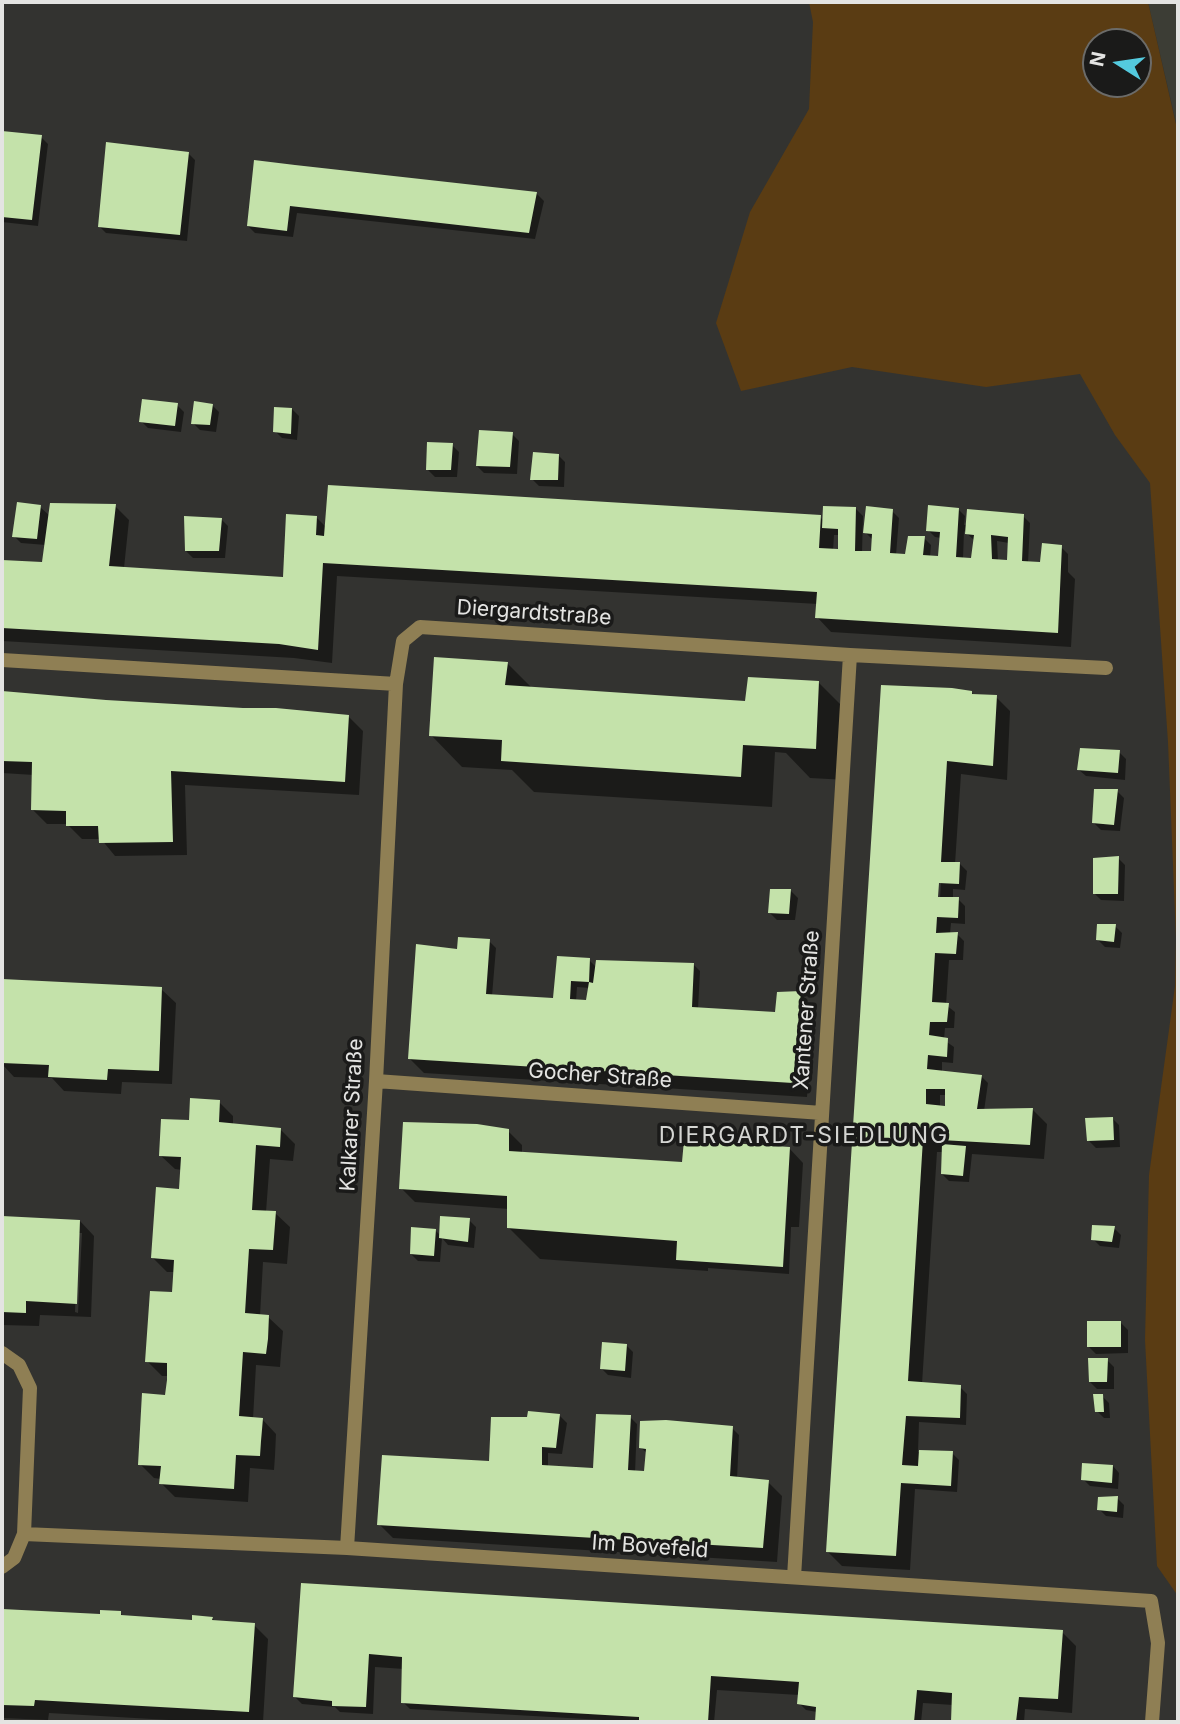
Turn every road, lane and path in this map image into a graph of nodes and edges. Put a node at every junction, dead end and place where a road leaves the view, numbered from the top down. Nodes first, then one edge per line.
1 (850, 655) junction
2 (2, 660) edge
3 (1106, 668) dead end
4 (396, 684) junction
5 (376, 1081) junction
6 (822, 1113) junction
7 (2, 1353) edge
8 (23, 1534) junction
9 (347, 1548) junction
10 (2, 1567) edge
11 (794, 1577) junction
12 (1152, 1722) edge

1 - 3 street, Diergardtstraße
1 - 4 street, Diergardtstraße
1 - 6 street, Xantener Straße
2 - 4 street
4 - 5 street, Kalkarer Straße
5 - 6 street, Gocher Straße
5 - 9 street, Kalkarer Straße
6 - 11 street, Xantener Straße
7 - 8 street
8 - 9 street, Im Bovefeld
8 - 10 street
9 - 11 street, Im Bovefeld
11 - 12 street, Im Bovefeld

